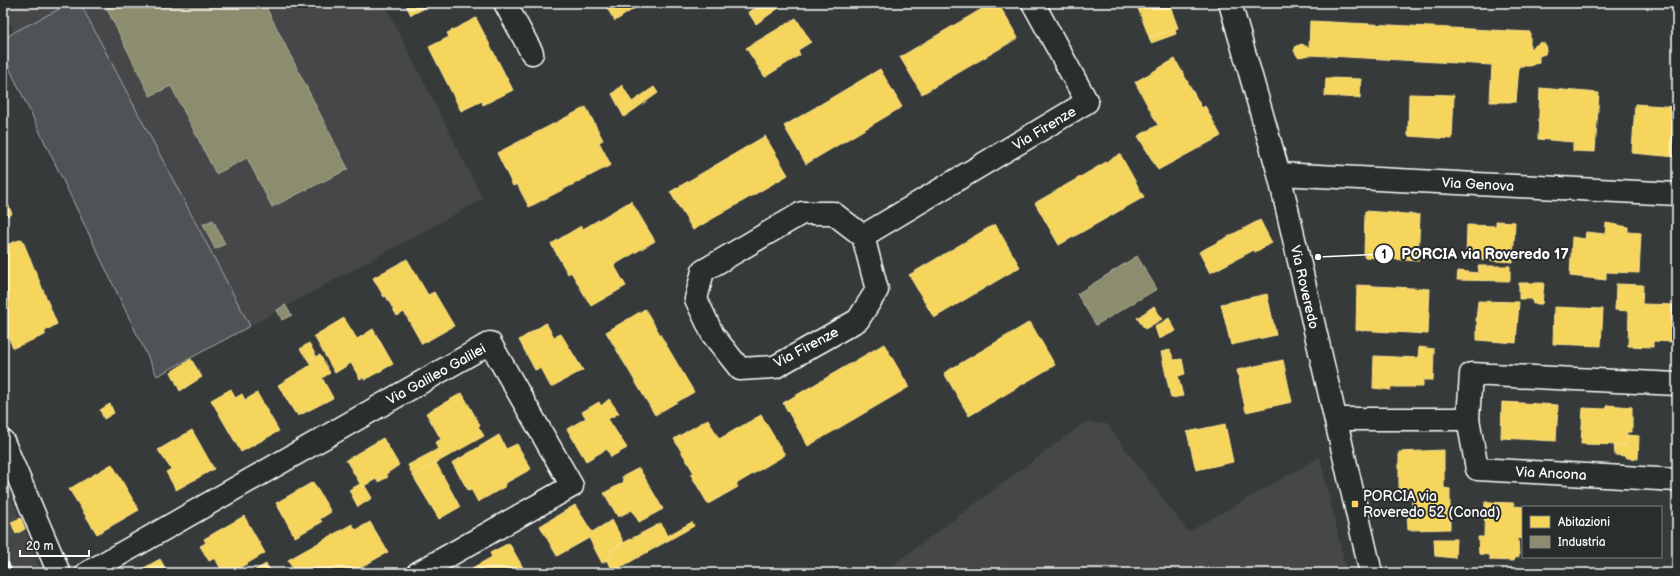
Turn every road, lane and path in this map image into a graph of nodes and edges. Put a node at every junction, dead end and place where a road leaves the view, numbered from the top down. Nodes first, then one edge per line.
1 (505, 3) edge
2 (1033, 3) edge
3 (1230, 3) edge
4 (532, 53) dead end
5 (1279, 174) junction
6 (1677, 194) edge
7 (863, 236) junction
8 (1677, 384) edge
9 (1336, 419) junction
10 (1468, 419) junction
11 (3, 441) edge
12 (1677, 480) edge
13 (59, 573) edge
14 (87, 573) edge
15 (418, 573) edge
16 (1371, 573) edge

1 - 4 street
2 - 7 street, Via Firenze
3 - 5 street, Via Roveredo
5 - 6 street, Via Genova
5 - 9 street, Via Roveredo
7 - 7 street, Via Firenze
8 - 10 street, Via Ancona
9 - 10 street
9 - 16 street, Via Roveredo
10 - 12 street, Via Ancona
11 - 13 street
14 - 15 street, Via Galileo Galilei

